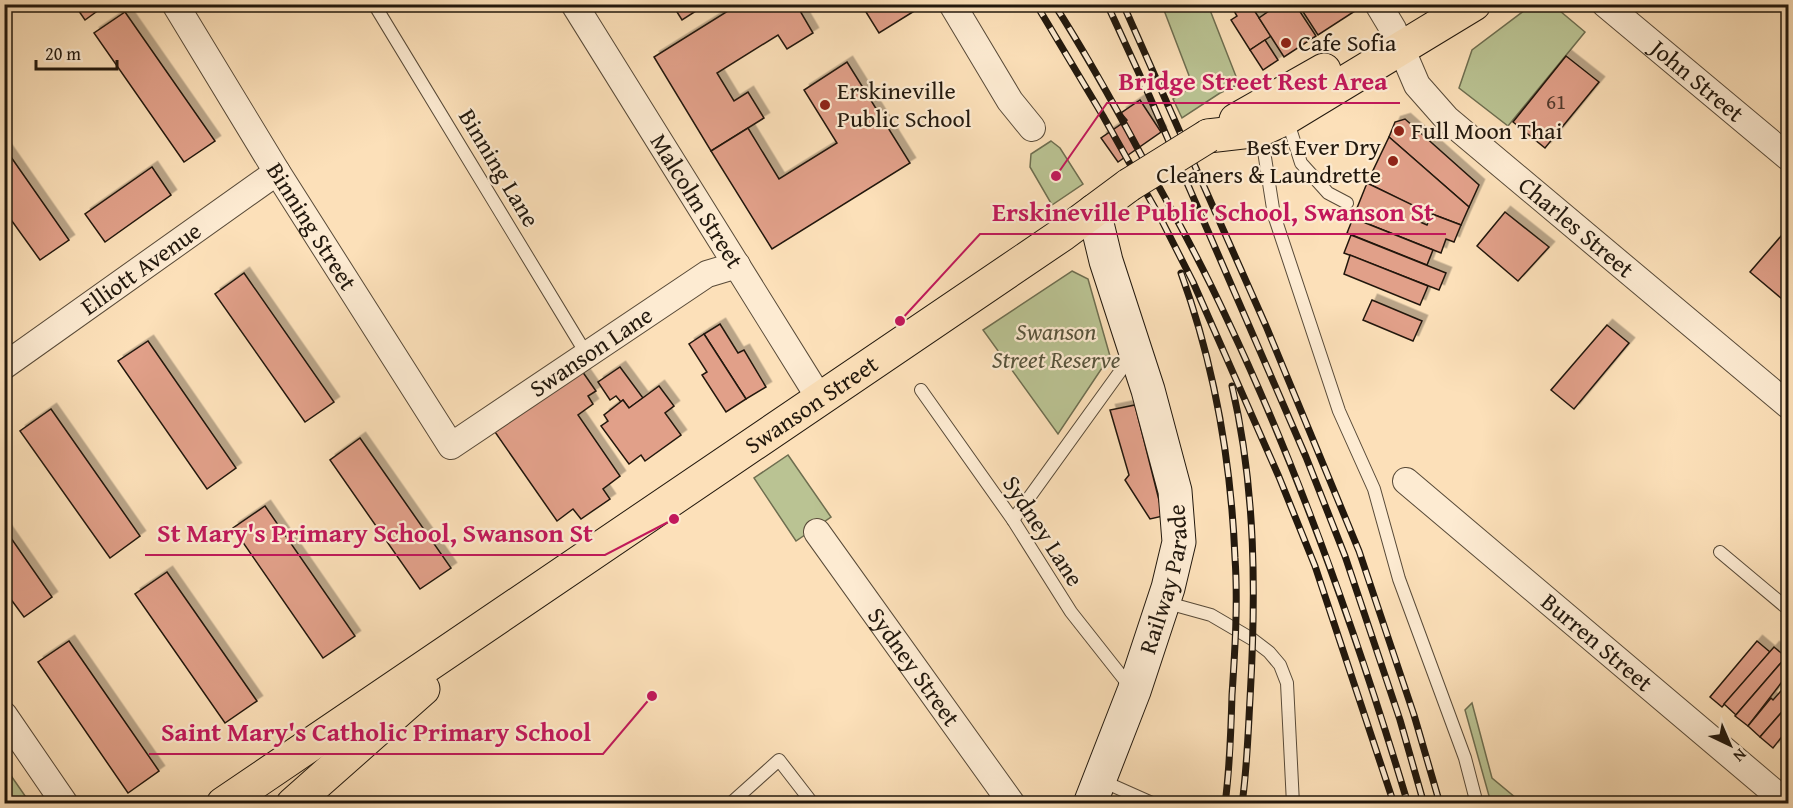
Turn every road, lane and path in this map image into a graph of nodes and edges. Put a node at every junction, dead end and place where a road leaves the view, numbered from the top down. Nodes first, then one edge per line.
1 (175, 4) edge
2 (374, 4) edge
3 (574, 4) edge
4 (952, 4) edge
5 (1430, 4) edge
6 (1473, 4) edge
7 (1605, 4) edge
8 (1391, 27) edge
9 (1273, 124) junction
10 (1032, 128) dead end
11 (1208, 136) junction
12 (1788, 157) edge
13 (277, 172) junction
14 (1347, 203) dead end
15 (1094, 211) junction
16 (737, 265) junction
17 (1135, 352) junction
18 (587, 354) junction
19 (4, 366) edge
20 (921, 390) dead end
21 (820, 399) junction
22 (1788, 405) edge
23 (451, 446) joint
24 (1406, 481) dead end
25 (1013, 520) junction
26 (817, 532) dead end
27 (1720, 552) dead end
28 (528, 597) junction
29 (1164, 602) junction
30 (1788, 609) edge
31 (1134, 692) junction
32 (4, 715) edge
33 (1095, 792) edge
34 (297, 802) edge
35 (65, 804) edge
36 (223, 804) edge
37 (730, 804) edge
38 (813, 804) edge
39 (1012, 804) edge
40 (1154, 804) edge
41 (1293, 804) edge
42 (1477, 804) edge
43 (1788, 804) edge

1 - 13 street, Binning Street
2 - 18 lane, Binning Lane
3 - 16 street, Malcolm Street
4 - 10 street
5 - 8 main road
6 - 8 main road
7 - 12 street, John Street
8 - 9 main road
8 - 11 main road, Swanson Street
8 - 22 street, Charles Street
9 - 11 main road
9 - 14 lane
9 - 42 lane
11 - 15 main road, Swanson Street, bridge
13 - 19 street, Elliott Avenue
13 - 23 street, Binning Street
15 - 17 street, Railway Parade
15 - 21 main road, Swanson Street
16 - 18 street, Swanson Lane
16 - 21 street, Malcolm Street
17 - 25 lane
17 - 29 street, Railway Parade
18 - 23 street, Swanson Lane
20 - 25 lane, Sydney Lane
21 - 28 main road, Swanson Street
24 - 43 street, Burren Street
25 - 31 lane, Sydney Lane
26 - 39 street, Sydney Street
27 - 30 lane
28 - 34 main road, Swanson Street
28 - 36 main road, Swanson Street
29 - 31 street, Railway Parade
29 - 41 lane
31 - 33 street, Railway Parade
32 - 35 street
33 - 40 lane
37 - 38 lane

